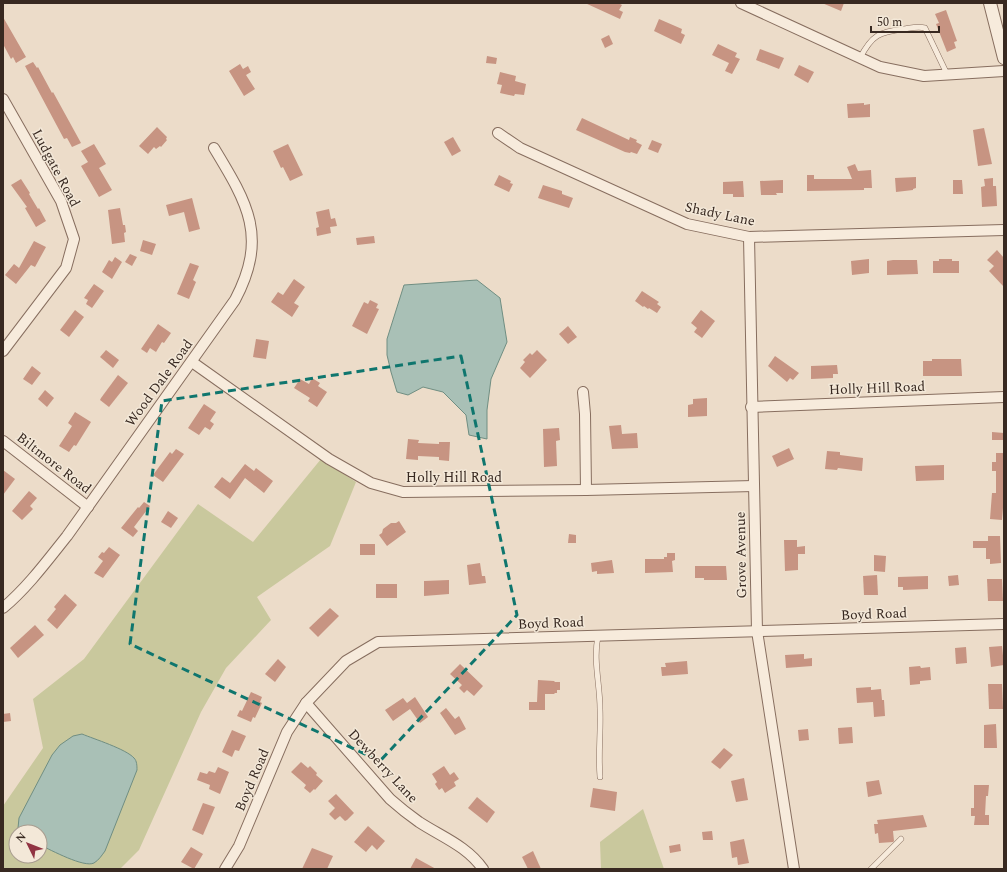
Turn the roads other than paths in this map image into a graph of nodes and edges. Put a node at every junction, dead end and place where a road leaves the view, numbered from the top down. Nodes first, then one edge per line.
1 (741, 3) edge
2 (990, 3) edge
3 (860, 58) junction
4 (1004, 58) edge
5 (1004, 71) edge
6 (948, 75) junction
7 (3, 99) edge
8 (498, 133) dead end
9 (214, 148) dead end
10 (1004, 230) edge
11 (748, 237) junction
12 (3, 351) edge
13 (192, 362) junction
14 (583, 392) dead end
15 (1004, 397) edge
16 (751, 407) junction
17 (3, 441) edge
18 (754, 486) junction
19 (586, 490) junction
20 (88, 507) junction
21 (3, 608) edge
22 (1004, 624) edge
23 (757, 631) junction
24 (598, 636) junction
25 (306, 703) junction
26 (600, 777) dead end
27 (901, 839) dead end
28 (225, 869) edge
29 (483, 869) edge
30 (794, 869) edge
31 (871, 869) edge

1 - 3 street
2 - 4 street
3 - 6 street
3 - 6 lane
5 - 6 street
7 - 12 street, Ludgate Road
8 - 11 street, Shady Lane
9 - 13 street, Wood Dale Road
10 - 11 street, Shady Lane
11 - 16 street, Grove Avenue
13 - 19 street, Holly Hill Road
13 - 20 street, Wood Dale Road
14 - 19 street
15 - 16 street, Holly Hill Road
16 - 18 street, Grove Avenue
17 - 20 street, Biltmore Road
18 - 19 street, Holly Hill Road
18 - 23 street, Grove Avenue
20 - 21 street, Wood Dale Road
22 - 23 street, Boyd Road
23 - 24 street, Boyd Road
23 - 30 street, Grove Avenue
24 - 25 street, Boyd Road
24 - 26 lane
25 - 28 street, Boyd Road
25 - 29 street, Dewberry Lane
27 - 31 lane

